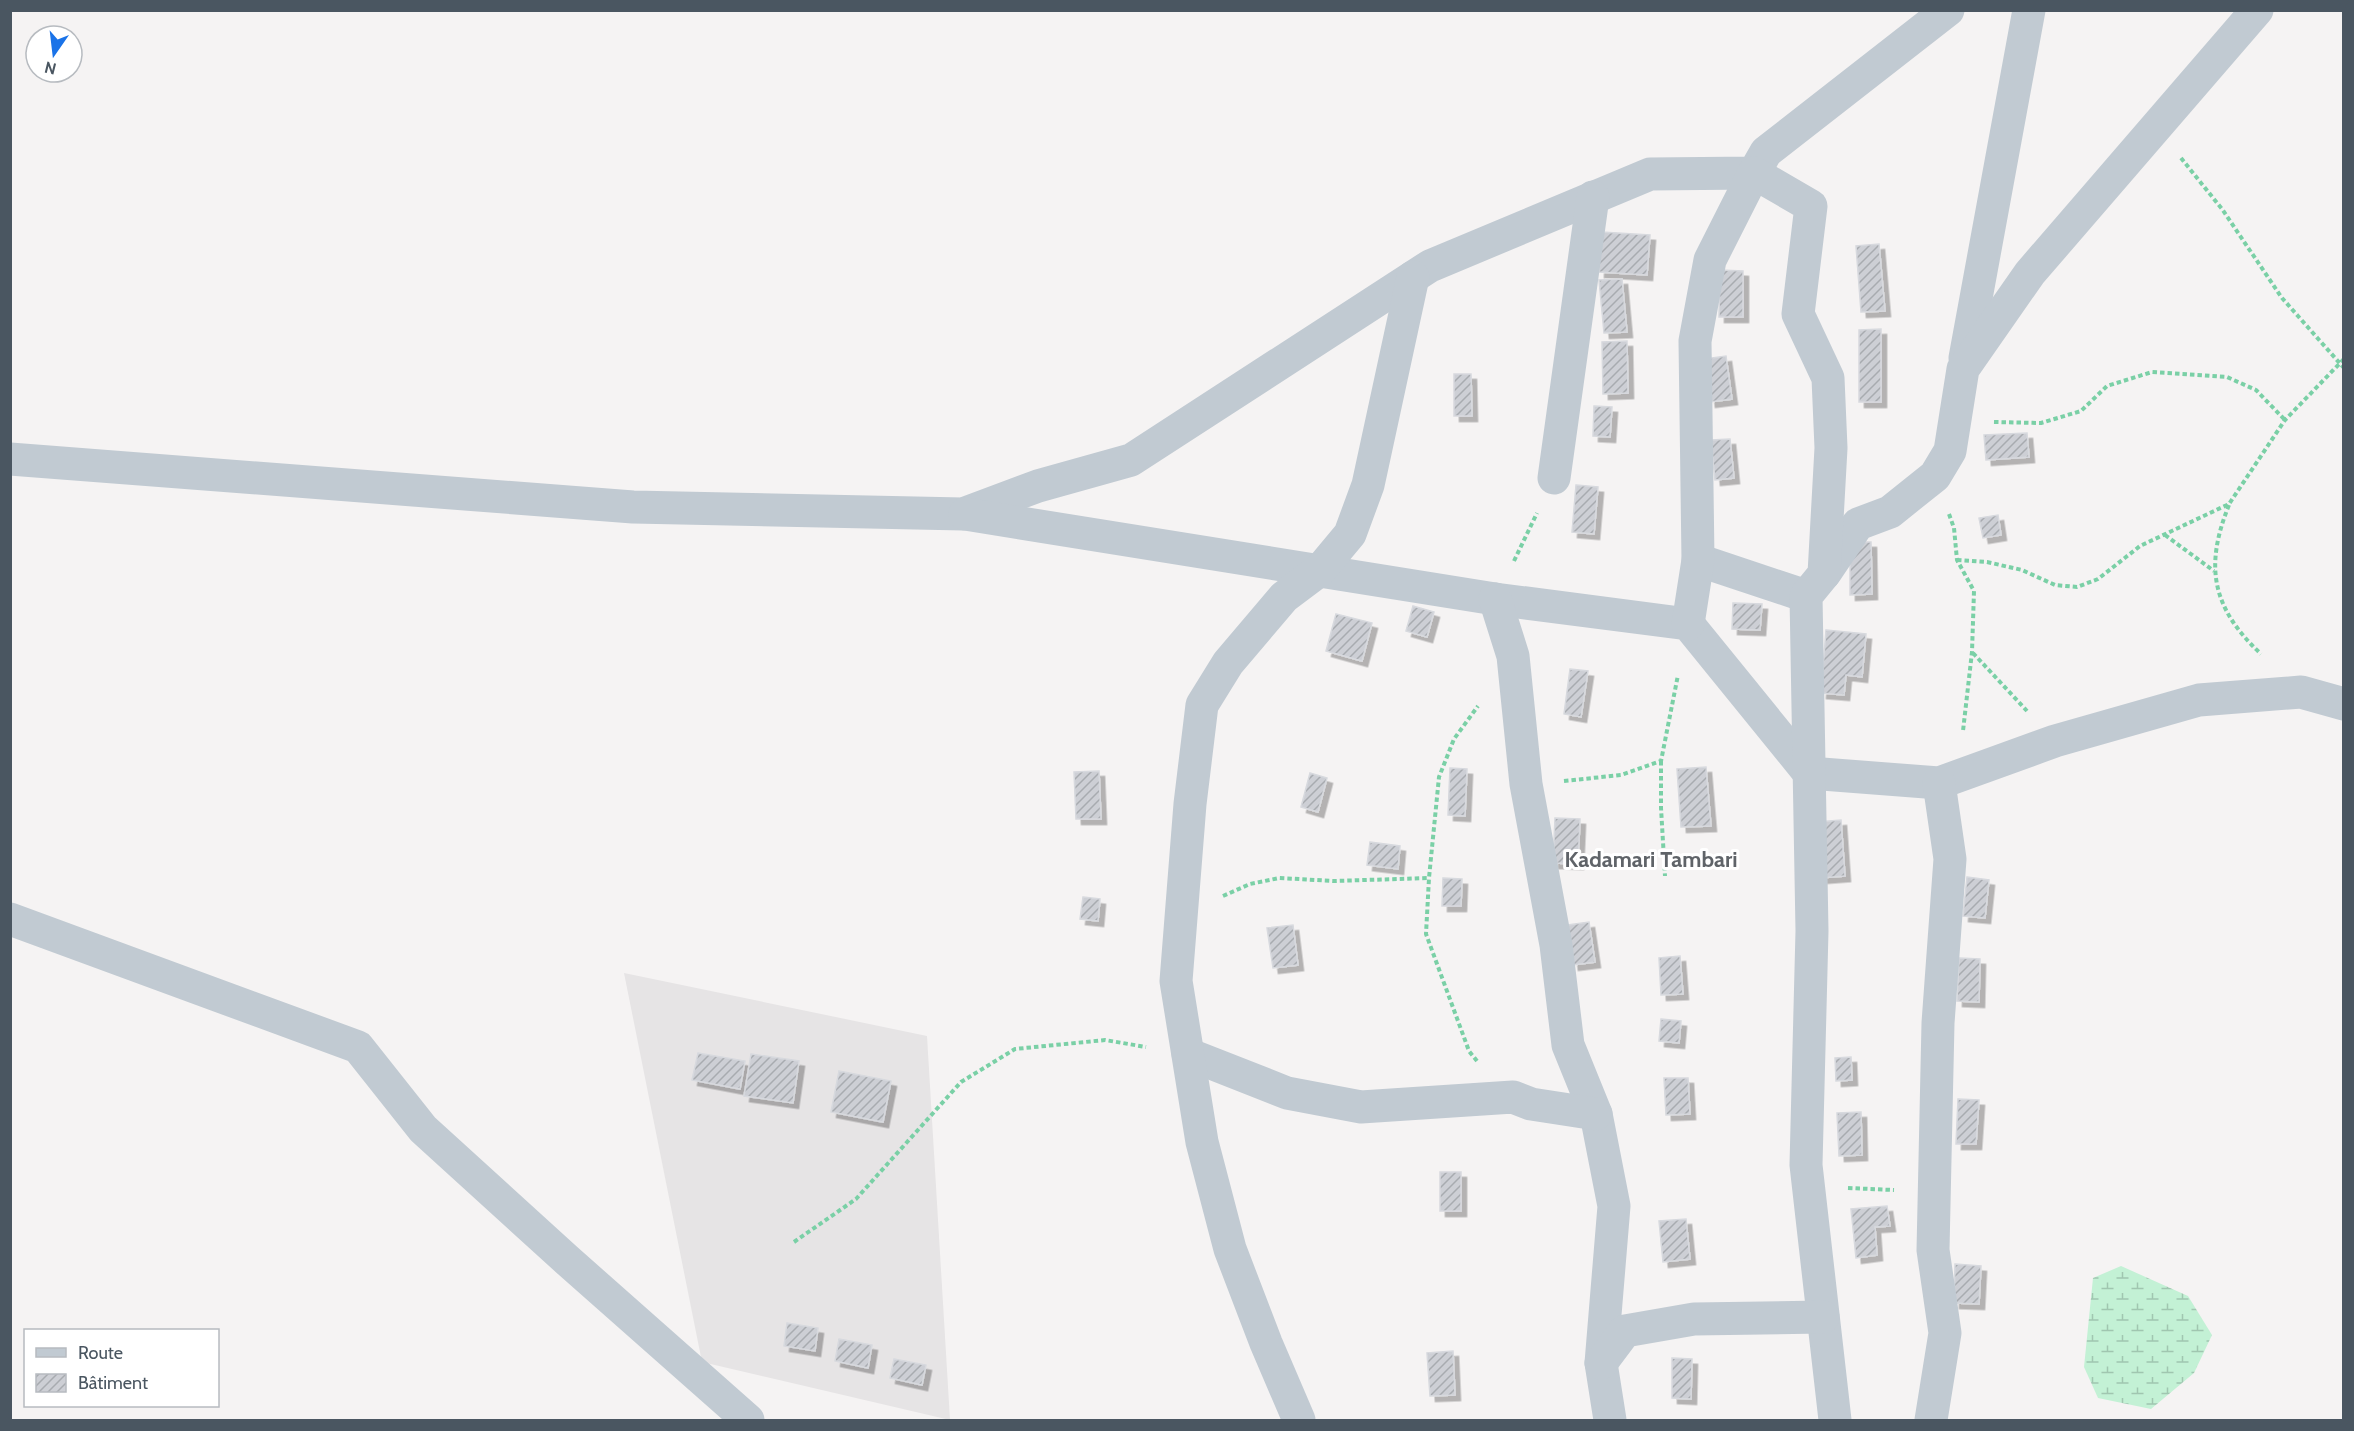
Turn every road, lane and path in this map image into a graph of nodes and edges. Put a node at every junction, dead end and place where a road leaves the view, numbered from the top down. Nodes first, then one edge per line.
1 (1948, 10) edge
2 (2029, 10) edge
3 (2257, 10) edge
4 (2155, 126) junction
5 (1754, 173) junction
6 (1593, 197) junction
7 (1413, 277) junction
8 (2343, 359) edge
9 (2340, 364) junction
10 (2343, 368) edge
11 (1963, 369) junction
12 (2285, 420) junction
13 (1955, 421) junction
14 (10, 459) edge
15 (1935, 476) junction
16 (1554, 478) joint
17 (2229, 504) junction
18 (963, 514) junction
19 (2165, 535) junction
20 (1698, 560) junction
21 (1957, 560) junction
22 (1320, 570) junction
23 (2214, 571) junction
24 (1815, 585) junction
25 (1495, 599) junction
26 (1688, 624) junction
27 (1972, 652) junction
28 (1513, 656) junction
29 (2301, 692) junction
30 (2343, 704) edge
31 (2055, 741) junction
32 (1661, 761) junction
33 (1809, 773) junction
34 (1939, 783) junction
35 (1526, 784) junction
36 (1665, 876) dead end
37 (1429, 878) junction
38 (10, 919) edge
39 (1179, 924) junction
40 (1188, 1054) junction
41 (1513, 1097) junction
42 (1596, 1114) junction
43 (1808, 1185) junction
44 (1935, 1193) junction
45 (794, 1242) dead end
46 (1823, 1317) junction
47 (1601, 1363) junction
48 (748, 1420) edge
49 (1299, 1420) edge
50 (1610, 1420) edge
51 (1835, 1420) edge
52 (1931, 1420) edge

1 - 5 street
2 - 11 street
3 - 4 street
4 - 9 path
4 - 11 street
5 - 6 street
5 - 20 street
5 - 24 street
6 - 7 street
6 - 16 street
7 - 18 street
7 - 22 street
8 - 9 path
9 - 10 path
9 - 12 path
11 - 13 street
12 - 13 path
12 - 17 path
13 - 15 street
14 - 18 street
15 - 21 path
15 - 24 street
16 - 25 path
17 - 19 path
17 - 23 path
18 - 22 street
19 - 21 path
19 - 23 path
20 - 24 street
20 - 26 street
21 - 27 path
22 - 25 street
22 - 39 street
23 - 29 path
24 - 33 street
25 - 26 street
25 - 28 street
26 - 32 path
26 - 33 street
27 - 31 path
27 - 34 path
28 - 35 street
28 - 37 path
29 - 30 street
29 - 31 street
31 - 34 street
32 - 35 path
32 - 36 path
33 - 34 street
33 - 43 street
34 - 44 street
35 - 42 street
37 - 39 path
37 - 41 path
38 - 48 street
39 - 40 street
40 - 41 street
40 - 45 path
40 - 49 street
41 - 42 street
42 - 47 street
43 - 44 path
43 - 46 street
44 - 52 street
46 - 47 street
46 - 51 street
47 - 50 street

